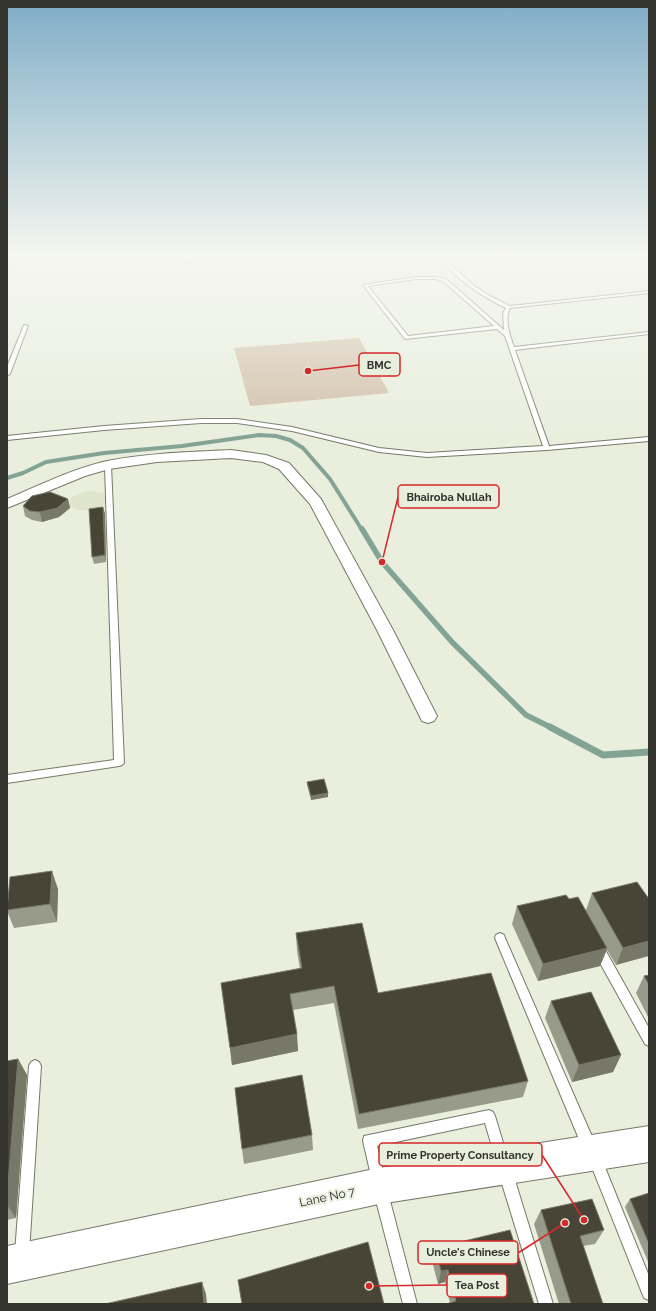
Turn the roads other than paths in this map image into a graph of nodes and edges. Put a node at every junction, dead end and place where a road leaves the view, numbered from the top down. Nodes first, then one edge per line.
1 (391, 318) edge
2 (488, 318) edge
3 (505, 318) edge
4 (26, 326) dead end
5 (498, 327) junction
6 (649, 333) edge
7 (507, 335) junction
8 (512, 349) junction
9 (7, 374) edge
10 (7, 438) edge
11 (649, 439) edge
12 (547, 448) junction
13 (108, 465) junction
14 (7, 504) edge
15 (428, 716) dead end
16 (7, 779) edge
17 (500, 938) dead end
18 (593, 939) edge
19 (649, 1040) edge
20 (35, 1066) dead end
21 (649, 1144) edge
22 (592, 1152) junction
23 (504, 1166) junction
24 (379, 1186) junction
25 (14, 1264) edge
26 (649, 1293) edge
27 (410, 1304) edge
28 (546, 1304) edge

1 - 5 lane
2 - 5 lane
3 - 7 lane
4 - 9 lane
5 - 7 lane
6 - 8 lane
7 - 8 lane
8 - 12 lane
10 - 12 lane
11 - 12 lane
13 - 14 street
13 - 15 street
13 - 16 lane
17 - 22 lane
18 - 19 lane
20 - 25 lane
21 - 22 main road, Lane No 7
22 - 23 main road, Lane No 7
22 - 26 lane
23 - 24 main road, Lane No 7
23 - 24 lane
23 - 28 lane
24 - 25 main road, Lane No 7
24 - 27 lane

